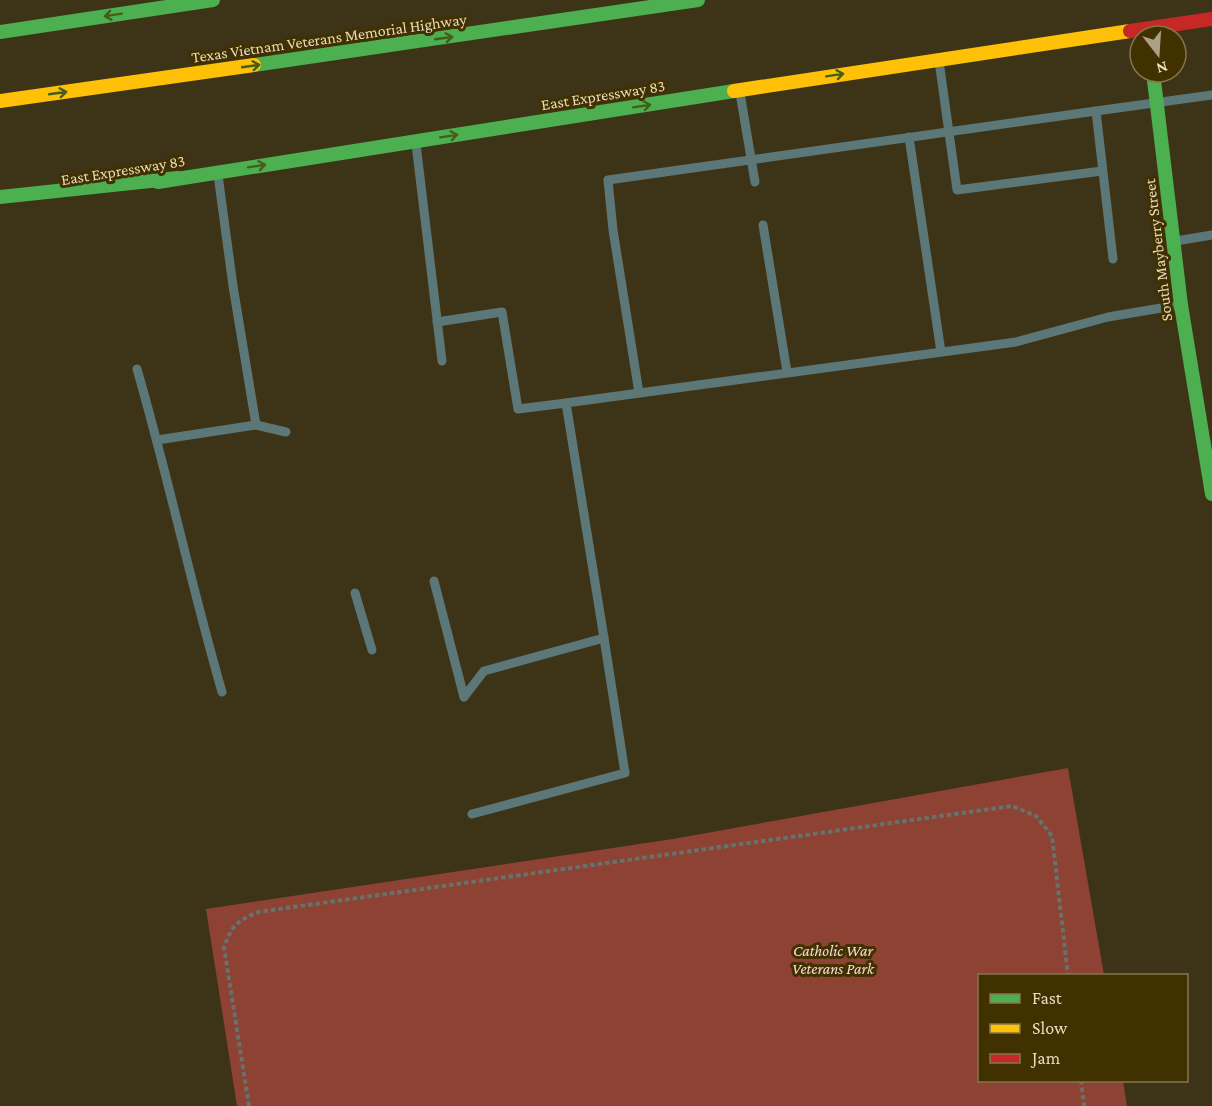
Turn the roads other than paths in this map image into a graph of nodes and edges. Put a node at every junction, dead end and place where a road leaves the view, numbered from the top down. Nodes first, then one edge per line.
1 (213, 0) edge
2 (698, 0) edge
3 (1212, 19) edge
4 (1187, 24) edge
5 (0, 32) edge
6 (1128, 34) edge
7 (939, 59) junction
8 (1155, 84) edge
9 (739, 90) junction
10 (1212, 95) edge
11 (0, 101) edge
12 (1157, 103) junction
13 (1096, 111) junction
14 (950, 131) junction
15 (909, 137) junction
16 (415, 141) junction
17 (752, 160) junction
18 (1102, 171) junction
19 (217, 172) junction
20 (178, 178) junction
21 (755, 182) dead end
22 (0, 196) edge
23 (0, 206) edge
24 (763, 225) dead end
25 (1212, 235) edge
26 (1174, 241) junction
27 (1113, 259) dead end
28 (1181, 305) junction
29 (436, 322) junction
30 (941, 352) junction
31 (442, 361) dead end
32 (137, 369) dead end
33 (787, 372) junction
34 (639, 393) junction
35 (566, 403) junction
36 (256, 425) junction
37 (286, 432) dead end
38 (157, 440) junction
39 (1212, 494) edge
40 (434, 581) dead end
41 (355, 594) dead end
42 (604, 638) junction
43 (372, 651) dead end
44 (222, 692) dead end
45 (472, 814) dead end

1 -> 5 main road
11 -> 2 main road, Texas Vietnam Veterans Memorial Highway
3 - 4 main road, East Expressway 83
6 - 7 main road, East Expressway 83
9 -> 7 main road, East Expressway 83
7 - 14 lane
8 - 12 main road, South Mayberry Street
16 -> 9 main road, East Expressway 83
9 - 17 lane
10 - 12 lane
12 - 13 lane
12 - 26 main road, South Mayberry Street
13 - 14 lane
13 - 18 lane
14 - 15 lane
14 - 18 lane
15 - 17 lane
15 - 30 lane
19 -> 16 main road, East Expressway 83
16 - 29 lane
17 - 21 lane
17 - 34 lane
18 - 27 lane
19 - 20 main road, East Expressway 83
19 - 36 lane
20 - 22 main road
20 - 23 main road, East Expressway 83
24 - 33 lane
25 - 26 lane
26 - 28 main road, South Mayberry Street
28 - 30 lane
28 - 39 main road, South Mayberry Street
29 - 31 lane
29 - 35 lane
30 - 33 lane
32 - 38 lane
33 - 34 lane
34 - 35 lane
35 - 42 lane
36 - 37 lane
36 - 38 lane
38 - 44 lane
40 - 42 lane
41 - 43 lane
42 - 45 lane

